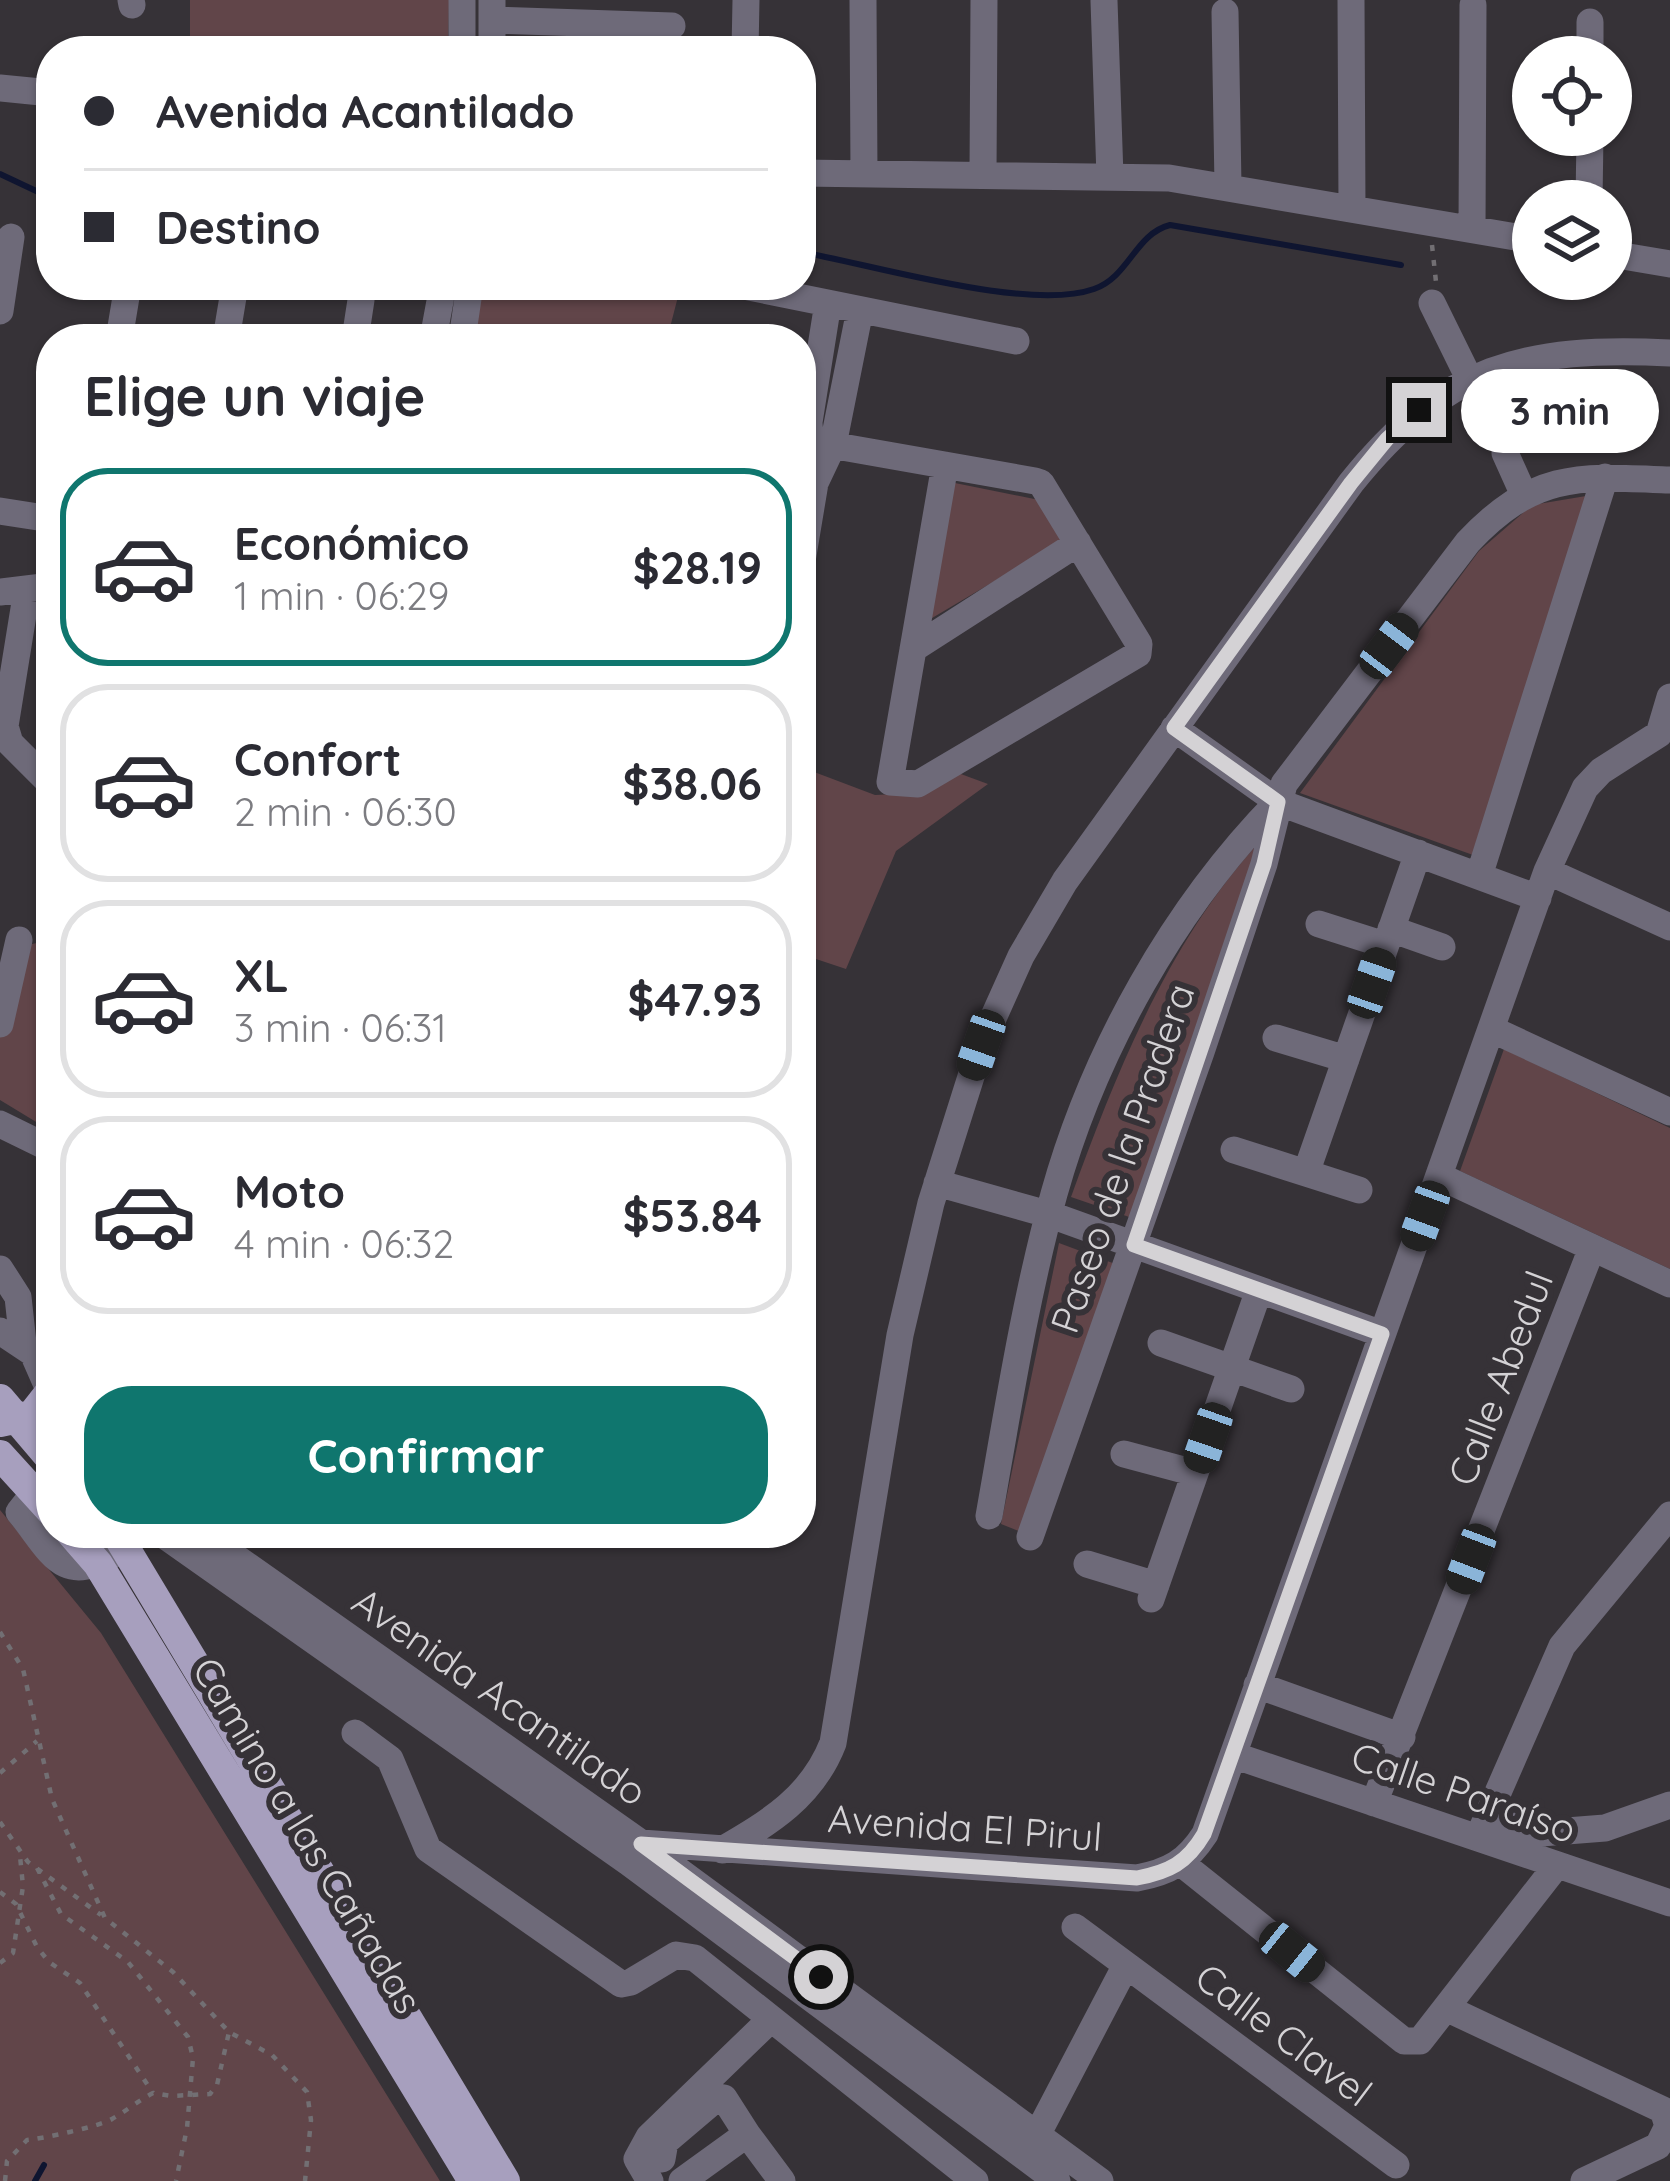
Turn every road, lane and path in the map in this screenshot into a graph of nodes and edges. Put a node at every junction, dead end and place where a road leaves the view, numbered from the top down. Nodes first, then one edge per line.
1 (462, 0) edge
2 (746, 0) edge
3 (863, 0) edge
4 (983, 0) edge
5 (1351, 0) edge
6 (1104, 1) edge
7 (1473, 5) dead end
8 (492, 10) edge
9 (1225, 12) dead end
10 (1590, 22) dead end
11 (672, 26) dead end
12 (462, 36) edge
13 (745, 36) edge
14 (1590, 36) edge
15 (0, 88) edge
16 (36, 92) edge
17 (816, 173) edge
18 (864, 174) junction
19 (983, 176) junction
20 (1111, 177) junction
21 (1228, 186) junction
22 (1352, 208) junction
23 (1430, 221) junction
24 (1472, 229) junction
25 (1512, 236) edge
26 (11, 237) dead end
27 (1632, 258) edge
28 (1670, 264) edge
29 (361, 300) dead end
30 (813, 300) edge
31 (828, 303) junction
32 (1432, 303) joint
33 (0, 310) edge
34 (860, 310) junction
35 (357, 324) edge
36 (1016, 341) dead end
37 (1670, 353) edge
38 (1470, 379) junction
39 (821, 442) junction
40 (945, 465) junction
41 (816, 476) edge
42 (1605, 477) junction
43 (1669, 480) edge
44 (1523, 493) junction
45 (0, 511) edge
46 (36, 517) edge
47 (1078, 543) junction
48 (26, 589) edge
49 (913, 649) junction
50 (1670, 697) edge
51 (1174, 728) junction
52 (1666, 734) edge
53 (36, 769) edge
54 (1278, 802) junction
55 (1418, 853) junction
56 (1478, 876) junction
57 (1543, 884) junction
58 (1319, 924) dead end
59 (1670, 928) edge
60 (1388, 937) junction
61 (20, 940) dead end
62 (1442, 947) dead end
63 (3, 993) edge
64 (0, 1024) edge
65 (1491, 1029) junction
66 (1276, 1037) dead end
67 (1346, 1059) junction
68 (1670, 1112) edge
69 (0, 1124) edge
70 (36, 1142) edge
71 (1234, 1150) dead end
72 (1306, 1173) junction
73 (1439, 1176) junction
74 (937, 1183) junction
75 (1359, 1190) dead end
76 (1051, 1215) junction
77 (1134, 1245) junction
78 (1592, 1248) junction
79 (0, 1269) edge
80 (1670, 1284) edge
81 (1259, 1290) junction
82 (1382, 1334) junction
83 (1160, 1343) dead end
84 (36, 1364) edge
85 (1232, 1368) junction
86 (1291, 1389) dead end
87 (6, 1413) edge
88 (36, 1444) edge
89 (1124, 1454) dead end
90 (1195, 1473) junction
91 (31, 1483) edge
92 (1670, 1515) edge
93 (989, 1516) dead end
94 (36, 1533) edge
95 (1030, 1537) dead end
96 (49, 1548) edge
97 (84, 1548) edge
98 (113, 1548) edge
99 (125, 1548) edge
100 (183, 1548) edge
101 (221, 1548) edge
102 (98, 1564) junction
103 (1087, 1564) dead end
104 (0, 1632) edge
105 (1257, 1685) junction
106 (355, 1733) dead end
107 (1402, 1737) junction
108 (37, 1741) junction
109 (1233, 1755) junction
110 (232, 1756) junction
111 (0, 1773) edge
112 (1374, 1803) junction
113 (1670, 1804) edge
114 (0, 1822) edge
115 (1483, 1829) junction
116 (722, 1850) junction
117 (20, 1851) junction
118 (634, 1853) junction
119 (1181, 1863) junction
120 (1557, 1864) junction
121 (37, 1868) junction
122 (0, 1892) edge
123 (1670, 1903) edge
124 (20, 1912) junction
125 (105, 1918) junction
126 (1076, 1927) dead end
127 (0, 1964) edge
128 (1126, 1965) junction
129 (1446, 2008) junction
130 (770, 2020) junction
131 (229, 2032) junction
132 (902, 2067) junction
133 (153, 2092) junction
134 (190, 2095) junction
135 (874, 2101) junction
136 (747, 2134) junction
137 (1036, 2137) junction
138 (1396, 2165) dead end
139 (656, 2170) edge
140 (4, 2181) edge
141 (176, 2181) edge
142 (305, 2181) edge
143 (473, 2181) edge
144 (505, 2181) edge
145 (682, 2181) edge
146 (782, 2181) edge
147 (975, 2181) edge
148 (1057, 2181) edge
149 (1100, 2181) edge
150 (1584, 2181) edge

1 - 12 street
2 - 13 street
3 - 18 street
4 - 19 street
5 - 22 street
6 - 20 street
7 - 24 street
8 - 11 street
9 - 21 street
10 - 14 street
15 - 16 street
17 - 18 street
18 - 19 street
19 - 20 street
20 - 21 street
21 - 22 street
22 - 23 street
23 - 24 street
23 - 32 path
24 - 25 street
26 - 33 street
27 - 28 street
29 - 35 street
30 - 31 street
31 - 34 street
31 - 39 street
32 - 38 street
34 - 36 street
34 - 39 street
37 - 38 street
38 - 44 street
38 - 51 street
39 - 40 street
39 - 41 street
40 - 47 street
40 - 49 street
42 - 43 street
42 - 44 street
42 - 56 street
44 - 54 street
45 - 46 street
47 - 49 street
47 - 49 street
48 - 53 street
50 - 52 street
51 - 54 street
51 - 74 street
52 - 57 street
54 - 55 street
54 - 76 street
54 - 77 street, Paseo de la Pradera
55 - 56 street
55 - 60 street
56 - 57 street
57 - 59 street
57 - 65 street
58 - 60 street
60 - 62 street
60 - 67 street
61 - 63 street
63 - 64 street
65 - 68 street
65 - 73 street
66 - 67 street
67 - 72 street
69 - 70 street
71 - 72 street
72 - 75 street
73 - 78 street
73 - 82 street
74 - 76 street
74 - 116 street
76 - 77 street
76 - 93 street
77 - 81 street
77 - 95 street, Paseo de la Pradera
78 - 80 street
78 - 107 street, Calle Abedul
79 - 84 street
81 - 82 street
81 - 85 street
82 - 105 street
83 - 85 street
84 - 87 main road
85 - 86 street
85 - 90 street
87 - 88 main road
89 - 90 street
90 - 103 street
91 - 94 street
92 - 115 street
96 - 102 street
97 - 102 main road, Camino a las Cañadas
98 - 102 street
99 - 110 main road, Camino a las Cañadas
100 - 118 street, Avenida Acantilado
101 - 118 street, Avenida Acantilado
102 - 110 main road, Camino a las Cañadas
104 - 108 path
105 - 107 street
105 - 109 street
106 - 130 street
107 - 112 street, Calle Abedul
108 - 111 path
108 - 125 path
109 - 112 street, Calle Paraíso
109 - 119 street
110 - 143 main road, Camino a las Cañadas
110 - 144 main road, Camino a las Cañadas
112 - 115 street, Calle Paraíso
113 - 115 street
114 - 117 path
115 - 120 street, Calle Paraíso
116 - 118 street, Avenida El Pirul
116 - 119 street, Avenida El Pirul
117 - 121 path
117 - 124 path
118 - 132 street, Avenida Acantilado
118 - 137 street, Avenida Acantilado
119 - 129 street
120 - 123 street, Calle Paraíso
120 - 129 street
121 - 125 path
121 - 134 path
122 - 124 path
124 - 127 path
124 - 133 path
125 - 131 path
126 - 128 street, Calle Clavel
128 - 137 street
128 - 138 street, Calle Clavel
129 - 150 street
130 - 135 street
130 - 139 street
131 - 134 path
131 - 142 path
132 - 135 street
132 - 148 street, Avenida Acantilado
133 - 134 path
133 - 140 path
134 - 141 path
135 - 147 street
136 - 139 street
136 - 145 street
136 - 146 street
137 - 149 street, Avenida Acantilado

